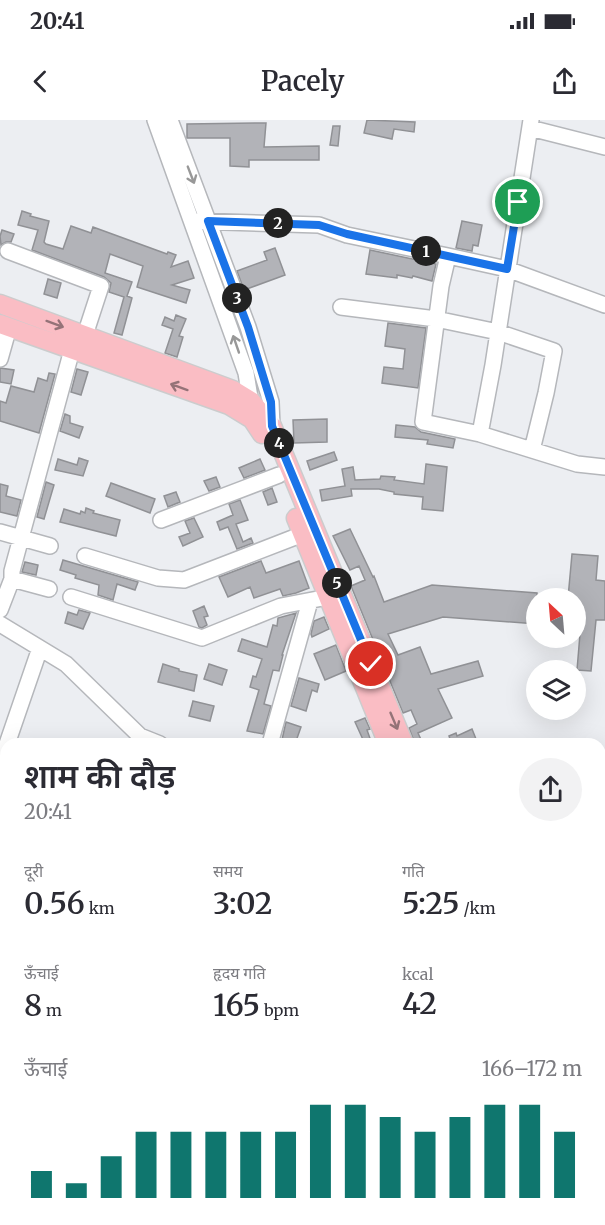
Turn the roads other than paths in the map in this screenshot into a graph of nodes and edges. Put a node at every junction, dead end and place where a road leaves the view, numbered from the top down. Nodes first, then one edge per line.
1 (155, 120) edge
2 (170, 120) edge
3 (181, 120) edge
4 (530, 124) edge
5 (170, 141) junction
6 (605, 147) edge
7 (192, 221) junction
8 (208, 221) junction
9 (8, 251) dead end
10 (448, 256) junction
11 (507, 269) junction
12 (0, 304) edge
13 (605, 305) edge
14 (341, 307) dead end
15 (436, 319) junction
16 (4, 325) edge
17 (498, 332) junction
18 (79, 342) junction
19 (0, 359) edge
20 (251, 410) junction
21 (272, 426) junction
22 (480, 434) junction
23 (532, 450) junction
24 (605, 467) edge
25 (279, 475) junction
26 (161, 519) dead end
27 (0, 532) edge
28 (303, 534) junction
29 (22, 539) junction
30 (50, 546) dead end
31 (85, 556) dead end
32 (12, 579) junction
33 (48, 589) dead end
34 (71, 597) dead end
35 (328, 597) junction
36 (310, 601) junction
37 (0, 610) edge
38 (0, 624) edge
39 (40, 648) junction
40 (10, 738) edge
41 (137, 738) edge
42 (272, 738) edge
43 (386, 738) edge
44 (402, 738) edge

1 - 5 street
2 - 5 street
3 - 5 street
4 - 6 street
4 - 11 street
5 - 7 street
5 -> 8 street
7 - 8 street
20 -> 7 street
8 - 10 street
8 - 21 street
9 - 18 street
10 - 11 street
10 - 15 street
11 - 13 street
11 - 17 street
12 -> 18 main road
14 - 15 street
15 - 17 street
15 - 22 street
16 - 18 main road
16 - 19 street
17 - 22 street
17 - 23 street
18 - 20 main road
18 - 29 street
20 - 21 main road
20 - 25 main road
21 -> 44 main road
22 - 23 street
23 - 24 street
25 - 26 street
25 - 28 main road
27 - 29 street
28 - 31 street
28 - 35 main road
29 - 30 street
29 - 32 street
32 - 33 street
32 - 37 street
34 - 36 street
35 - 36 street
35 - 43 main road
36 - 42 street
38 - 39 street
39 - 40 street
39 - 41 street

